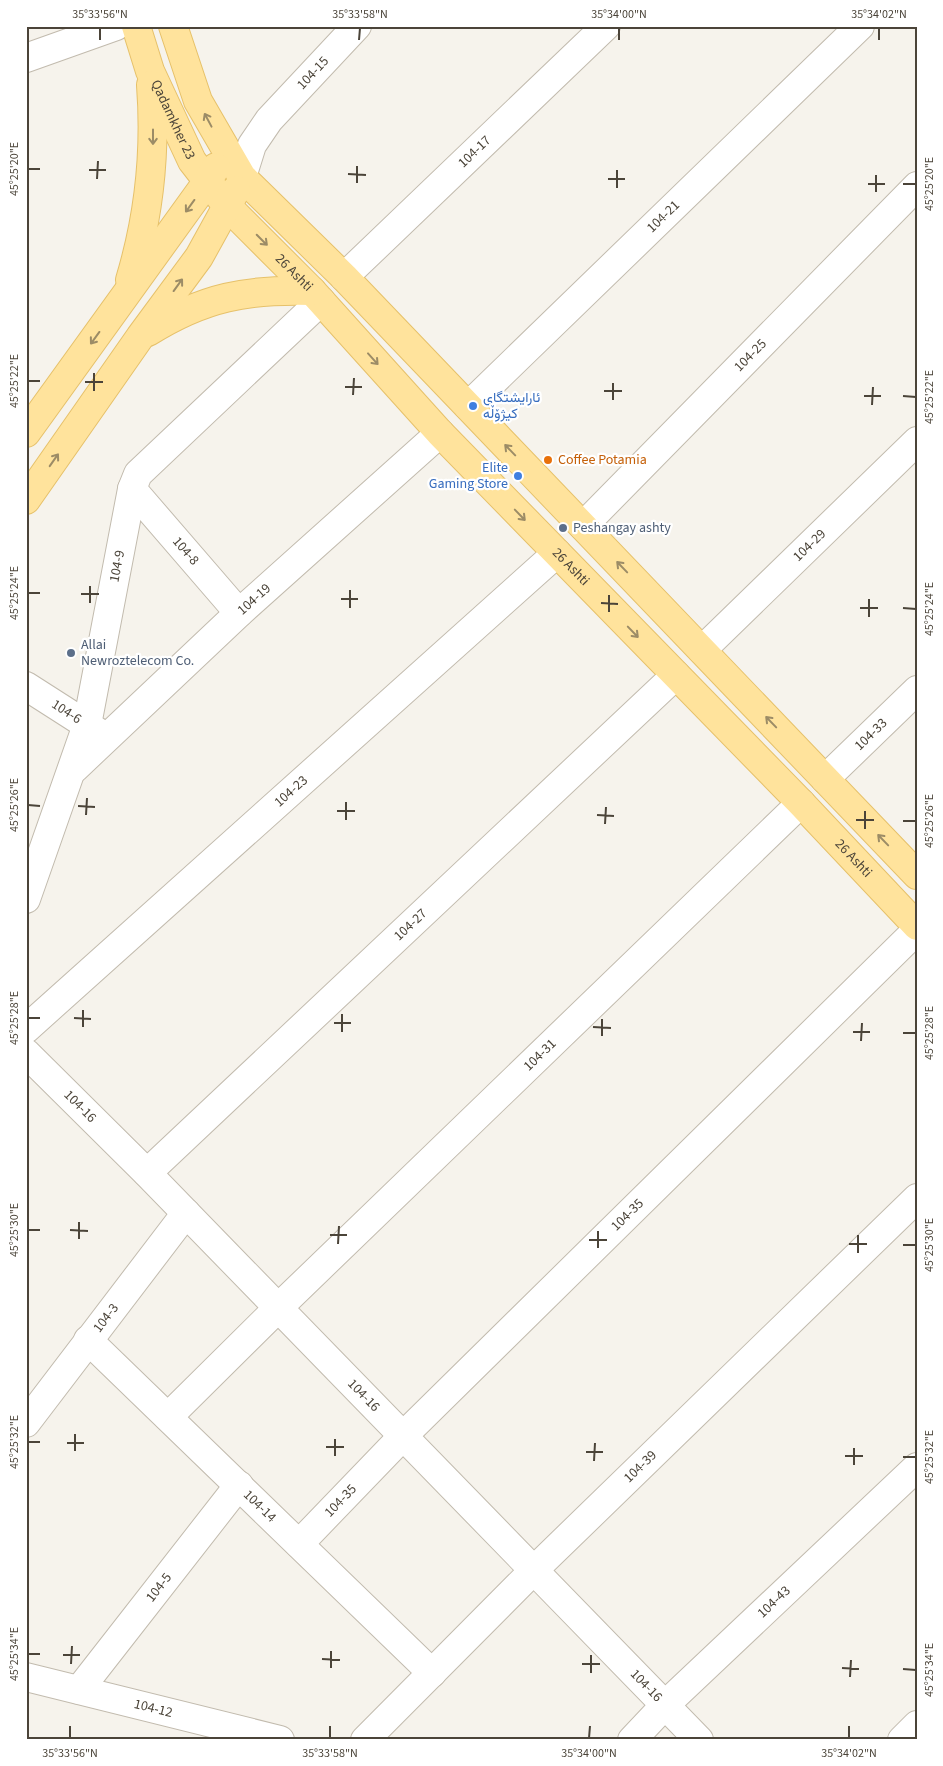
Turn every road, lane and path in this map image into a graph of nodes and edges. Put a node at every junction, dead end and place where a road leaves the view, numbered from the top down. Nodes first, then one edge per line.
1 (116, 26) edge
2 (136, 26) edge
3 (173, 26) edge
4 (357, 26) edge
5 (606, 26) edge
6 (860, 26) edge
7 (26, 58) edge
8 (150, 71) junction
9 (269, 120) junction
10 (225, 150) junction
11 (242, 177) junction
12 (207, 182) junction
13 (917, 186) edge
14 (227, 206) junction
15 (344, 277) junction
16 (317, 296) junction
17 (124, 298) junction
18 (140, 337) junction
19 (468, 406) junction
20 (26, 433) edge
21 (440, 433) junction
22 (917, 441) edge
23 (132, 490) junction
24 (26, 500) edge
25 (583, 526) junction
26 (557, 553) junction
27 (239, 613) junction
28 (702, 650) junction
29 (676, 675) junction
30 (26, 686) edge
31 (917, 690) edge
32 (97, 731) junction
33 (825, 779) junction
34 (801, 803) junction
35 (917, 875) edge
36 (26, 899) edge
37 (917, 926) edge
38 (917, 930) edge
39 (26, 1029) edge
40 (26, 1052) edge
41 (147, 1173) junction
42 (917, 1198) edge
43 (186, 1213) junction
44 (278, 1308) junction
45 (88, 1340) junction
46 (168, 1417) junction
47 (26, 1423) edge
48 (403, 1436) junction
49 (917, 1467) edge
50 (239, 1486) junction
51 (299, 1544) junction
52 (534, 1570) junction
53 (432, 1673) junction
54 (26, 1677) edge
55 (79, 1690) junction
56 (666, 1705) junction
57 (917, 1725) edge
58 (280, 1740) edge
59 (365, 1740) edge
60 (632, 1740) edge
61 (699, 1740) edge
62 (902, 1740) edge

1 - 7 street
2 - 8 main road, Qadamkher 23
10 -> 3 main road
4 - 9 street, 104-15
5 - 15 street, 104-17
6 - 19 street, 104-21
8 - 12 main road, Qadamkher 23
8 -> 17 main road
9 - 10 street, 104-15
9 - 11 street, 104-15
10 - 11 main road
10 - 12 main road
11 - 14 main road
11 - 15 main road
12 - 14 main road, Qadamkher 23
12 -> 17 main road
13 - 25 street, 104-25
14 -> 16 main road, 26 Ashti
18 -> 14 main road
15 - 19 main road
16 - 18 main road
16 -> 21 main road, 26 Ashti
16 - 23 street, 104-9
17 -> 20 main road
24 -> 18 main road
25 -> 19 main road
21 -> 26 main road, 26 Ashti
21 - 27 street, 104-19
22 - 28 street, 104-29
23 - 27 street, 104-8
23 - 32 street, 104-9
28 -> 25 main road
26 -> 29 main road, 26 Ashti
26 - 39 street, 104-23
27 - 32 street, 104-19
33 -> 28 main road
29 - 34 main road, 26 Ashti
29 - 41 street, 104-27
30 - 32 street, 104-6
31 - 33 street, 104-33
32 - 36 street, 104-19
35 -> 33 main road
34 - 37 main road, 26 Ashti
34 - 44 street, 104-31
38 - 48 street, 104-35
40 - 41 street, 104-16
41 - 43 street, 104-16
42 - 52 street, 104-39
43 - 44 street, 104-16
43 - 45 street, 104-3
44 - 46 street, 104-31
44 - 48 street, 104-16
45 - 46 street, 104-14
45 - 47 street, 104-3
46 - 50 street, 104-14
48 - 51 street, 104-35
48 - 52 street, 104-16
49 - 56 street, 104-43
50 - 51 street, 104-14
50 - 55 street, 104-5
51 - 53 street, 104-14
52 - 53 street, 104-39
52 - 56 street, 104-16
53 - 59 street, 104-39
54 - 55 street, 104-12
55 - 58 street, 104-12
56 - 60 street, 104-43
56 - 61 street, 104-16
57 - 62 street

